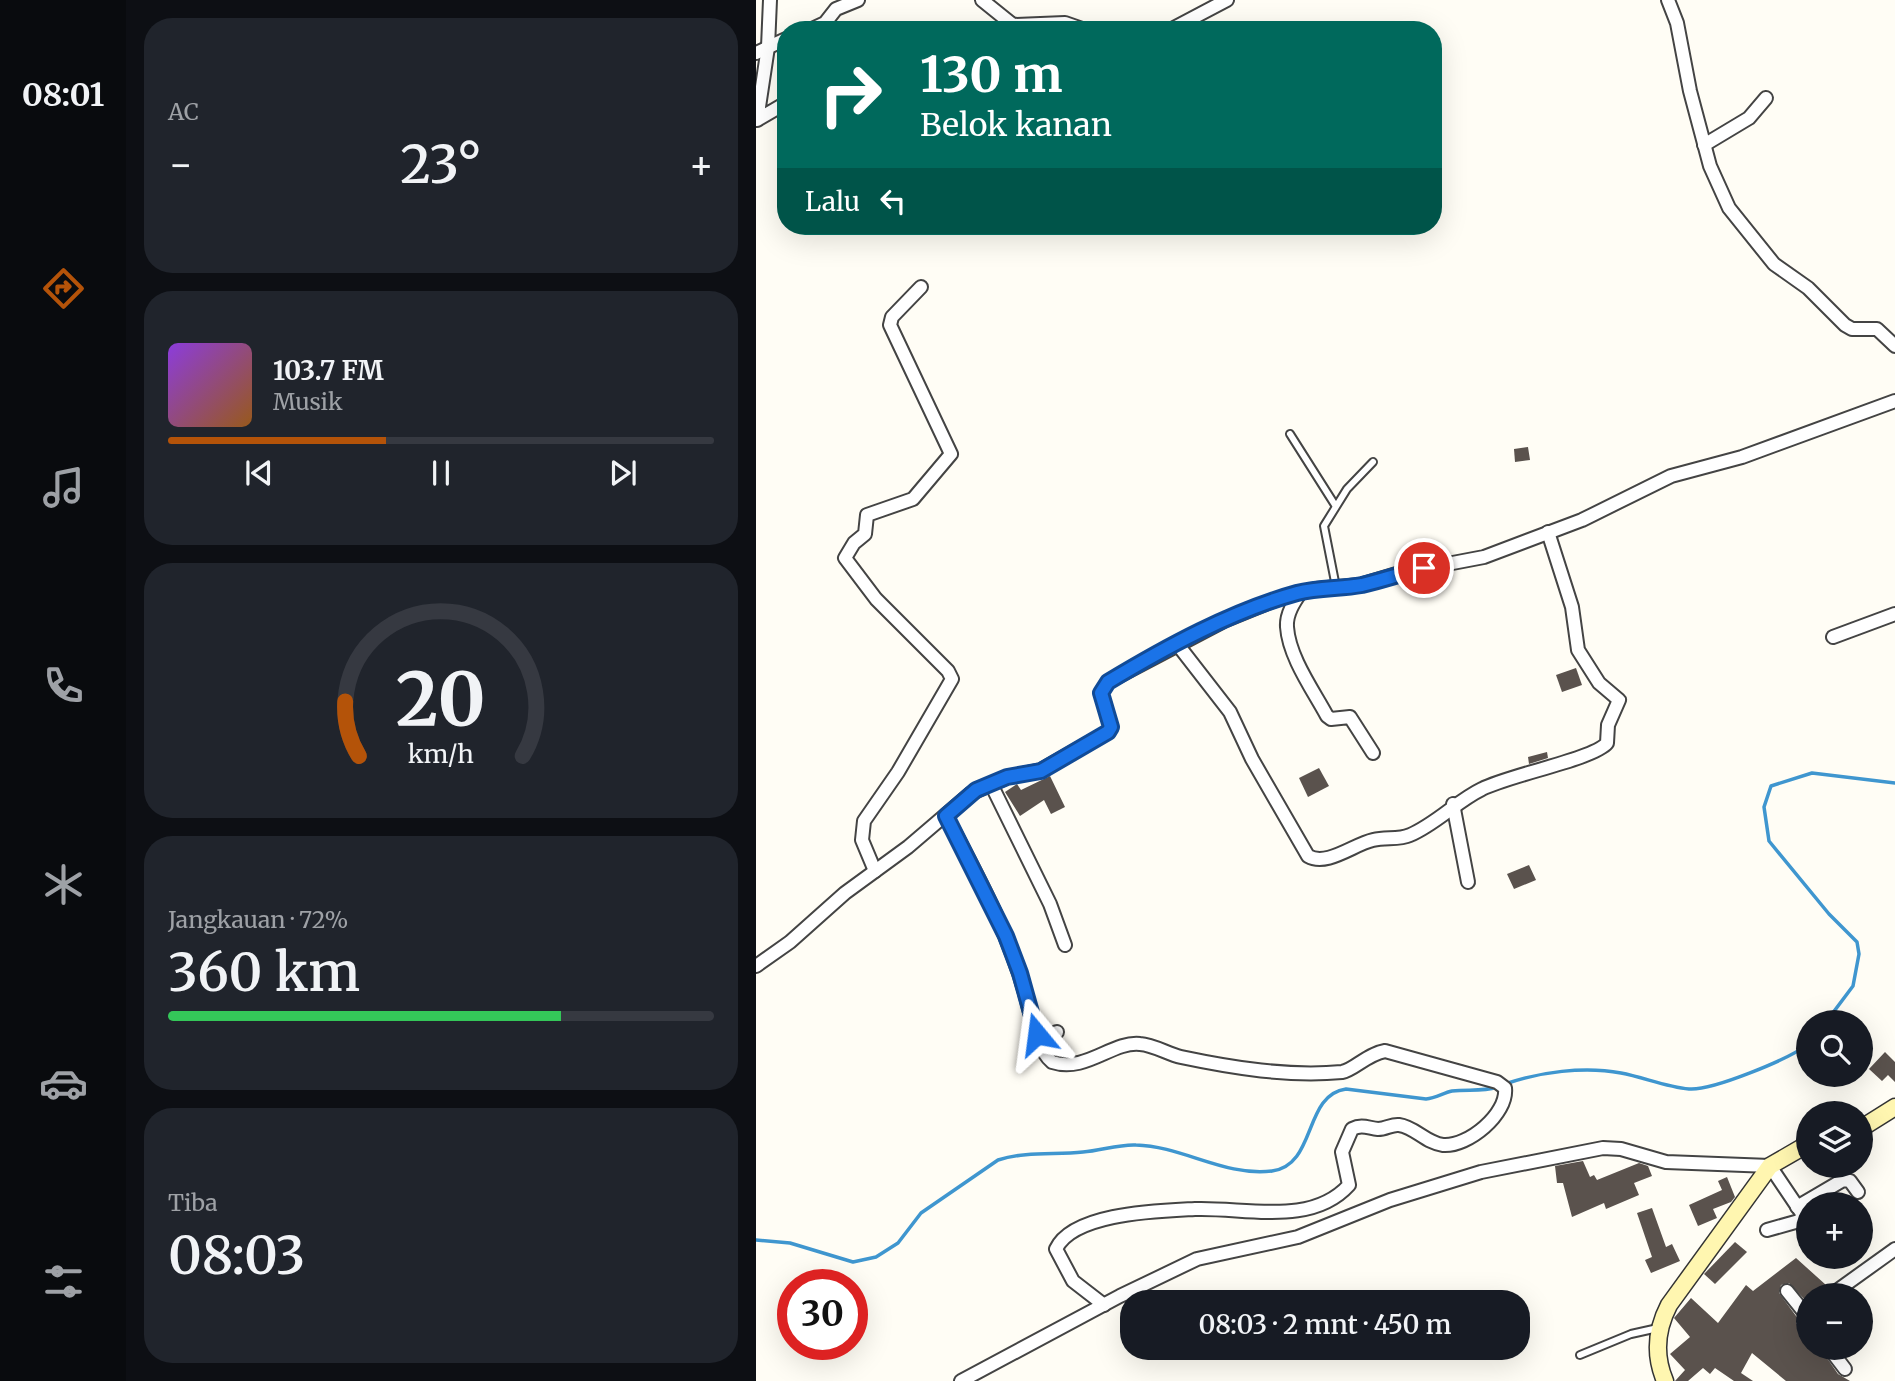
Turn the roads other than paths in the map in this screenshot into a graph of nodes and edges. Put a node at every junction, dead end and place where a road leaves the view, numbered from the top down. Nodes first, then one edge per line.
1 (858, 0) edge
2 (982, 0) edge
3 (1227, 0) edge
4 (1668, 0) edge
5 (769, 1) edge
6 (827, 21) edge
7 (1008, 21) edge
8 (1187, 21) edge
9 (762, 50) edge
10 (1766, 98) dead end
11 (777, 108) edge
12 (1704, 145) junction
13 (921, 287) dead end
14 (1895, 346) edge
15 (1895, 401) edge
16 (1290, 434) dead end
17 (1373, 461) dead end
18 (1335, 505) junction
19 (1548, 532) junction
20 (1336, 587) junction
21 (1301, 592) junction
22 (1895, 614) edge
23 (1833, 637) dead end
24 (1178, 645) junction
25 (1373, 753) dead end
26 (991, 784) junction
27 (1453, 804) junction
28 (946, 816) junction
29 (875, 871) junction
30 (1468, 882) dead end
31 (1065, 945) dead end
32 (756, 966) edge
33 (1057, 1032) dead end
34 (1039, 1039) junction
35 (1895, 1107) edge
36 (1873, 1121) edge
37 (1796, 1151) edge
38 (1770, 1166) junction
39 (1823, 1192) edge
40 (1858, 1192) dead end
41 (1796, 1205) edge
42 (1796, 1221) edge
43 (1767, 1230) dead end
44 (1895, 1249) edge
45 (1848, 1283) edge
46 (1787, 1291) dead end
47 (1796, 1302) edge
48 (1104, 1305) junction
49 (1659, 1328) junction
50 (1580, 1355) dead end
51 (1838, 1360) edge
52 (1844, 1369) dead end
53 (1663, 1380) edge
54 (961, 1381) edge

1 - 6 street
2 - 7 street
3 - 8 street
4 - 12 street
5 - 9 street
9 - 11 street
10 - 12 street
12 - 14 street
13 - 29 street
15 - 19 street
16 - 18 lane
17 - 18 lane
18 - 20 lane
19 - 20 street
19 - 27 street
20 - 21 street
21 - 24 street
21 - 25 street
22 - 23 street
24 - 26 street
24 - 27 street
26 - 28 street
26 - 31 street
27 - 30 street
28 - 29 street
28 - 34 street
29 - 32 street
33 - 34 street
34 - 48 street
35 - 36 street
37 - 38 street
38 - 41 street
38 - 48 street
38 - 49 street
39 - 40 street
42 - 43 street
44 - 45 street
46 - 47 street
48 - 54 street
49 - 50 lane
49 - 53 street
51 - 52 street

